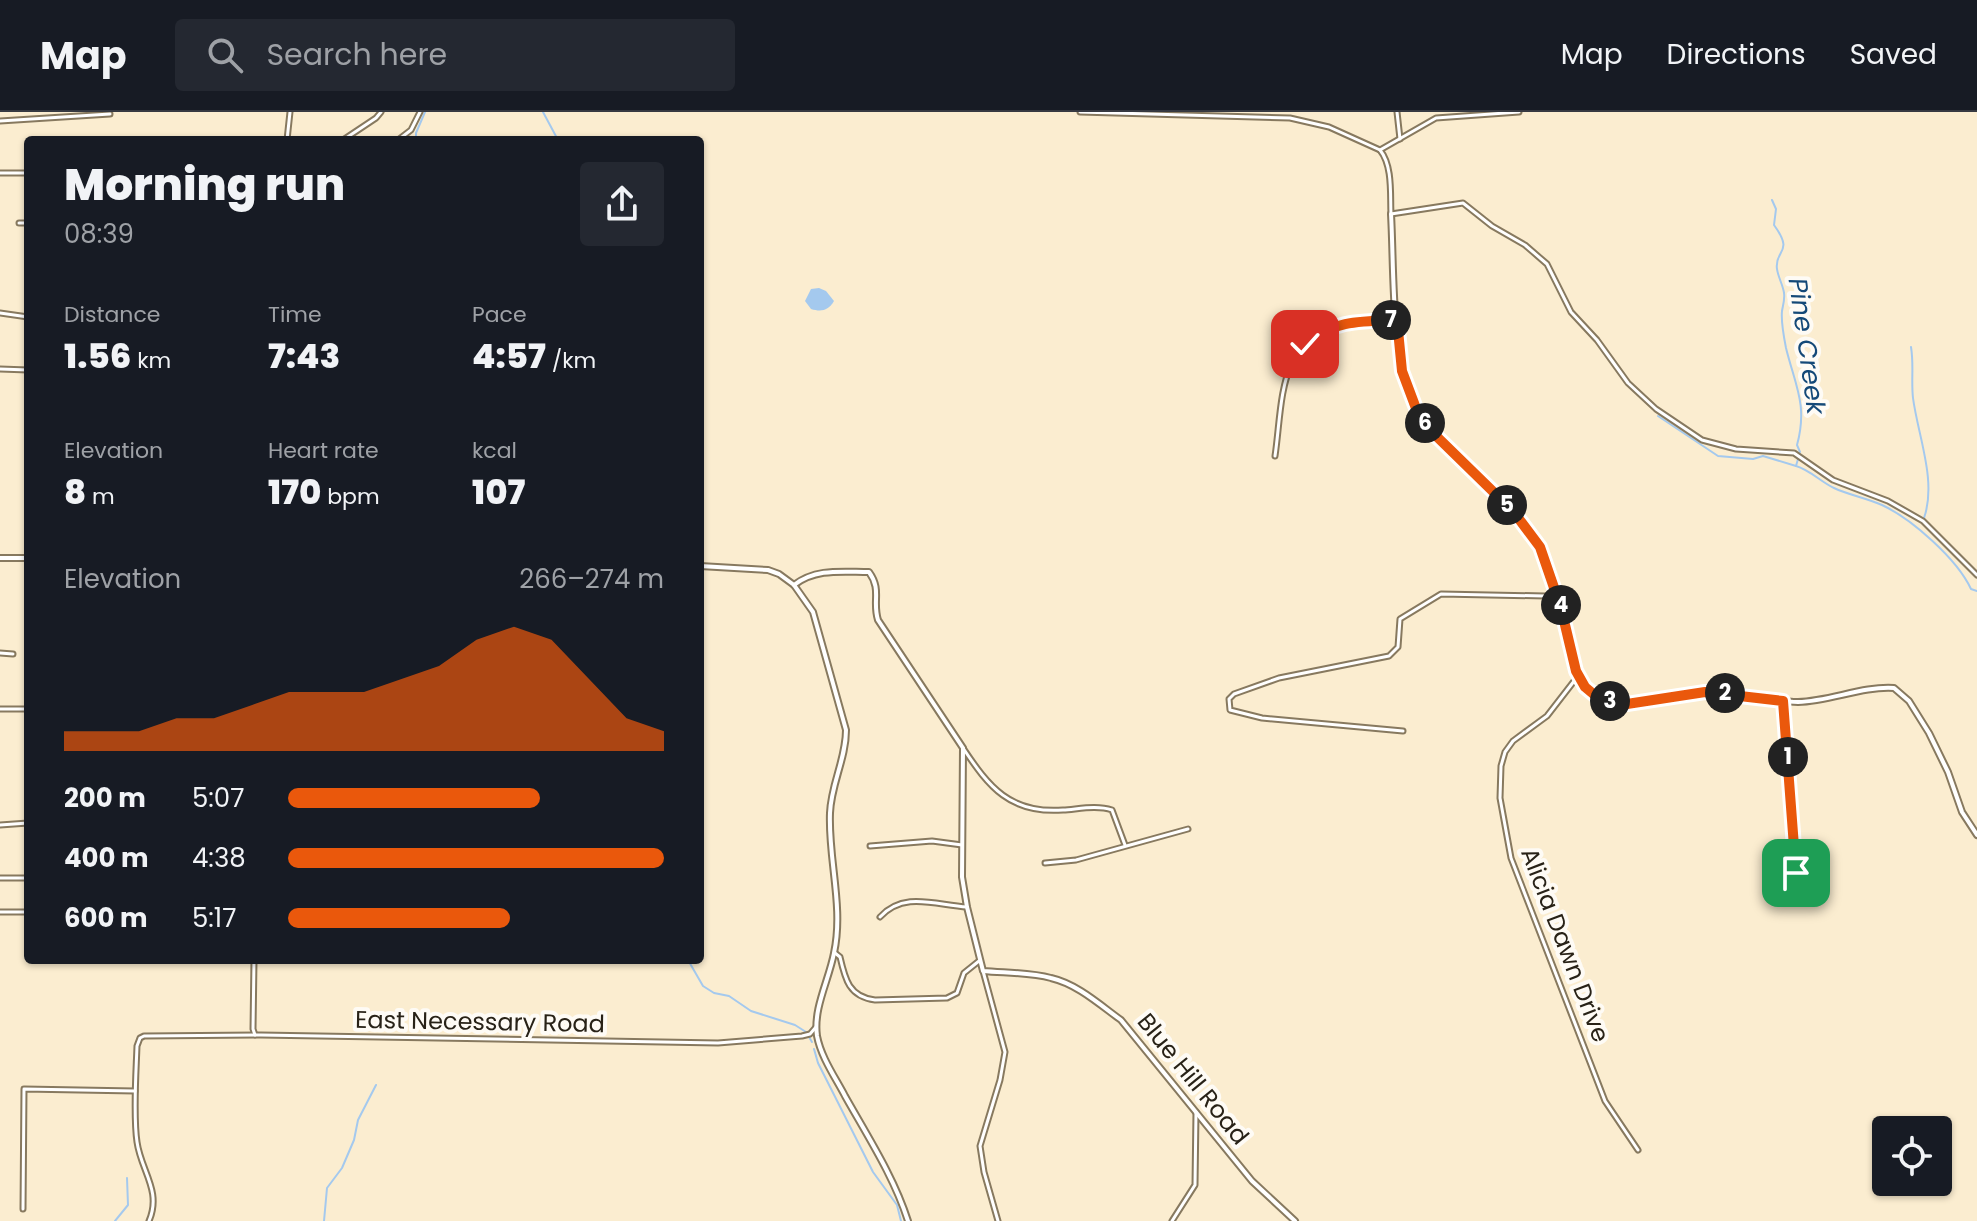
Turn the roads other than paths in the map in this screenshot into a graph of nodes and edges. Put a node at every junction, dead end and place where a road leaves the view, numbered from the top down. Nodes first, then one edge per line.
1 (290, 112) edge
2 (381, 112) edge
3 (420, 112) edge
4 (1080, 112) edge
5 (1397, 112) edge
6 (1519, 112) edge
7 (110, 114) edge
8 (0, 121) edge
9 (287, 136) edge
10 (349, 136) edge
11 (403, 136) edge
12 (1400, 139) junction
13 (1380, 150) junction
14 (0, 173) edge
15 (24, 173) edge
16 (1391, 214) junction
17 (19, 223) dead end
18 (24, 223) edge
19 (0, 313) edge
20 (24, 316) edge
21 (1397, 320) junction
22 (0, 369) edge
23 (24, 370) edge
24 (1275, 456) dead end
25 (0, 558) edge
26 (24, 558) edge
27 (704, 566) edge
28 (1977, 575) edge
29 (794, 585) junction
30 (1557, 594) junction
31 (0, 653) edge
32 (13, 654) dead end
33 (1578, 676) junction
34 (1783, 701) junction
35 (0, 709) edge
36 (24, 709) edge
37 (1403, 731) dead end
38 (963, 748) junction
39 (24, 823) edge
40 (0, 825) edge
41 (1188, 829) dead end
42 (1977, 835) edge
43 (962, 845) junction
44 (1125, 845) junction
45 (870, 846) dead end
46 (1045, 863) dead end
47 (0, 878) edge
48 (24, 878) edge
49 (1793, 886) dead end
50 (967, 907) junction
51 (0, 912) edge
52 (24, 912) edge
53 (880, 917) dead end
54 (835, 953) junction
55 (979, 961) junction
56 (254, 964) edge
57 (983, 971) junction
58 (817, 1026) junction
59 (255, 1035) junction
60 (137, 1091) junction
61 (1196, 1111) junction
62 (1638, 1150) dead end
63 (23, 1209) dead end
64 (149, 1221) edge
65 (908, 1221) edge
66 (998, 1221) edge
67 (1172, 1221) edge
68 (1295, 1221) edge

1 - 9 street
2 - 10 street
3 - 11 street
4 - 13 street
5 - 12 street
6 - 12 street
7 - 8 street
12 - 13 street
13 - 16 street
14 - 15 street
16 - 21 street
16 - 28 street
17 - 18 street
19 - 20 street
21 - 24 street
21 - 30 street
22 - 23 street
25 - 26 street
27 - 29 street
29 - 38 street
29 - 54 street
30 - 33 street
30 - 37 street
31 - 32 street
33 - 34 street
33 - 62 street, Alicia Dawn Drive
34 - 42 street
34 - 49 street
35 - 36 street
38 - 43 street
38 - 44 street
39 - 40 street
41 - 44 street
43 - 45 street
43 - 50 street
44 - 46 street
47 - 48 street
50 - 53 street
50 - 55 street
51 - 52 street
54 - 55 street
54 - 58 street
55 - 57 street
56 - 59 street
57 - 61 street, Blue Hill Road
57 - 66 street
58 - 59 street, East Necessary Road
58 - 65 street
59 - 60 street, East Necessary Road
60 - 63 street
60 - 64 street
61 - 67 street
61 - 68 street, Blue Hill Road

